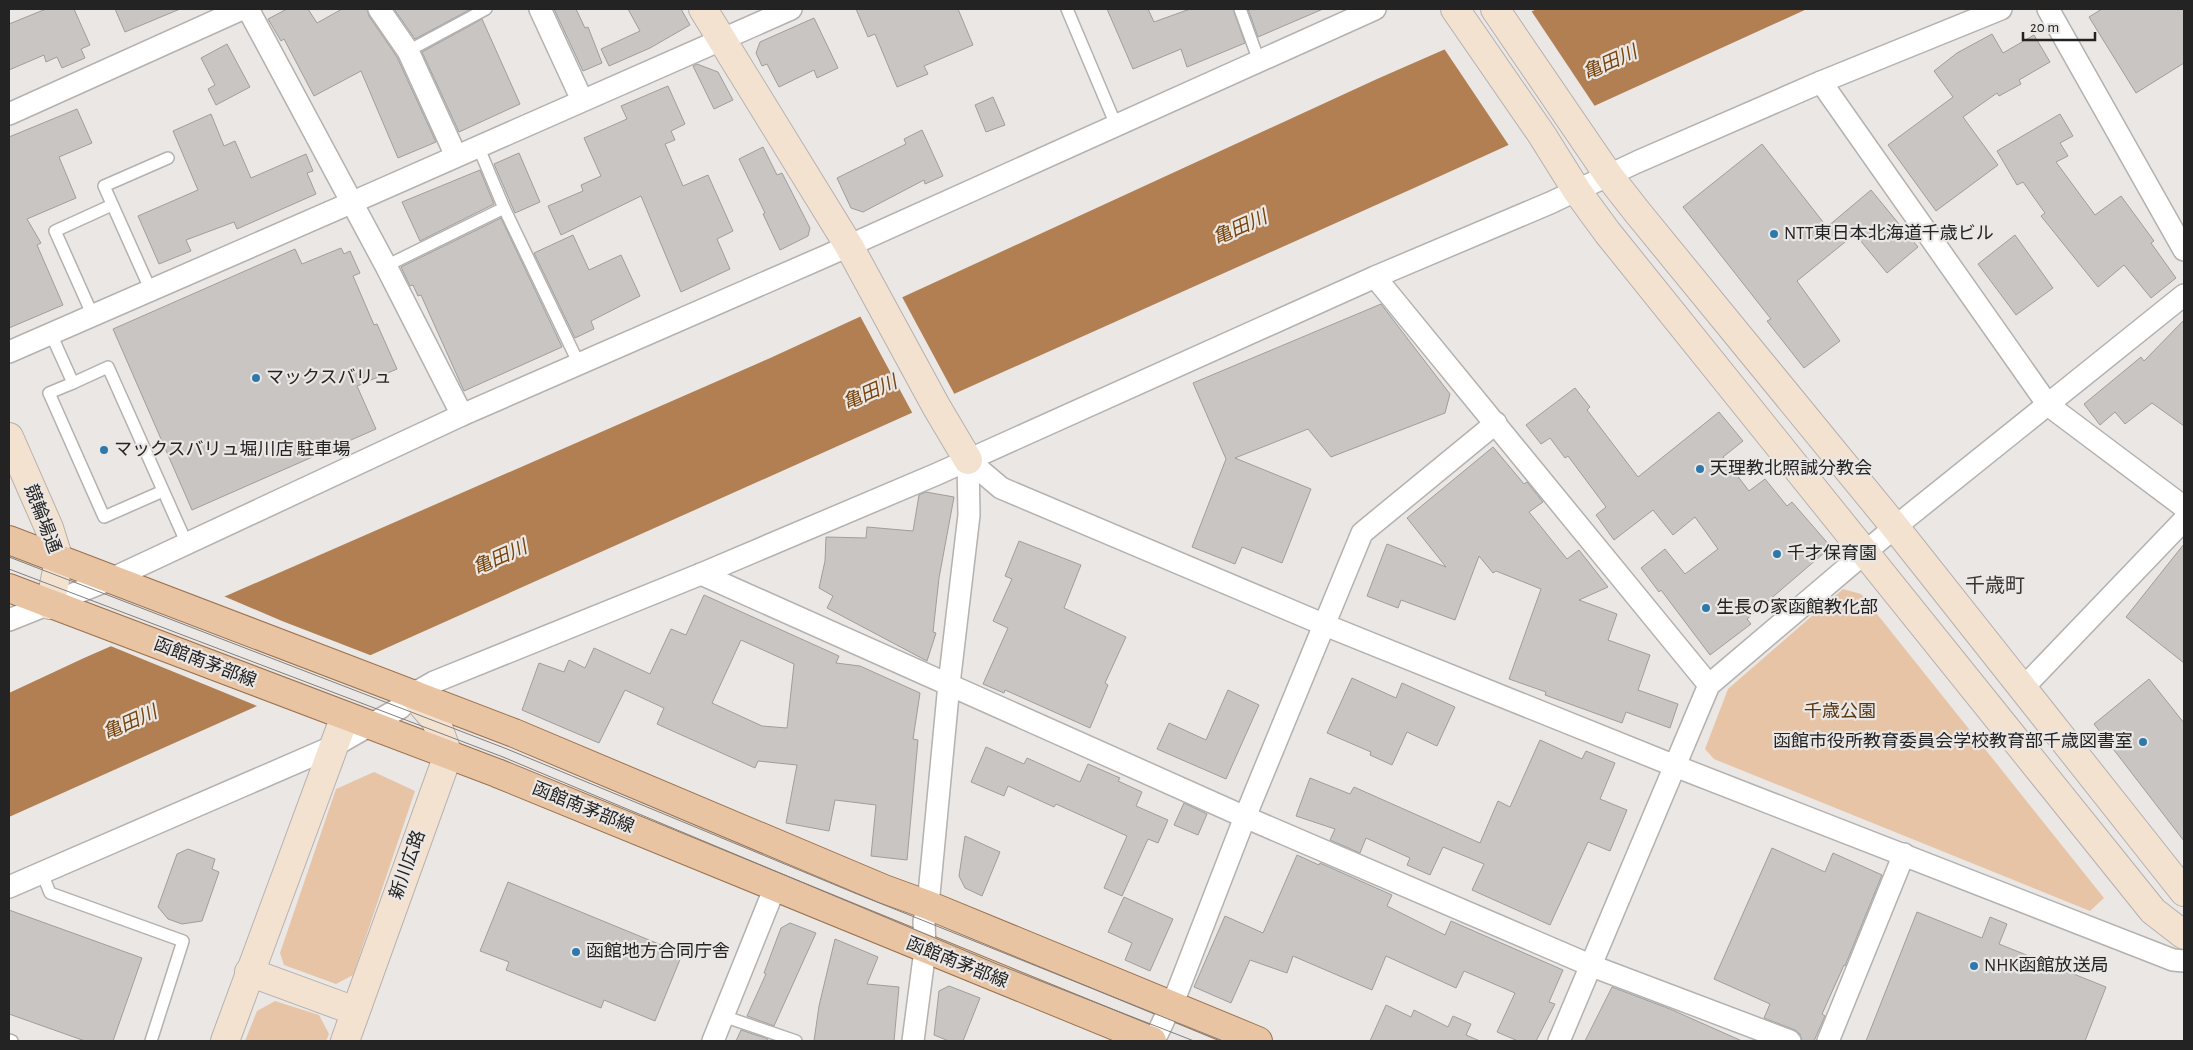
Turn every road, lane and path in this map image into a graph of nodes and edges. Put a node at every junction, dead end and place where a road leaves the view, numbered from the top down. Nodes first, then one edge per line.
1 (242, 9) edge
2 (248, 9) edge
3 (379, 9) edge
4 (486, 9) edge
5 (540, 9) edge
6 (703, 9) edge
7 (791, 9) edge
8 (1067, 9) edge
9 (1240, 9) edge
10 (1375, 9) edge
11 (2001, 9) edge
12 (2048, 9) edge
13 (1497, 12) edge
14 (1461, 18) edge
15 (721, 40) junction
16 (408, 52) junction
17 (1259, 61) junction
18 (1821, 82) junction
19 (582, 100) junction
20 (9, 114) edge
21 (1116, 125) junction
22 (478, 146) junction
23 (456, 156) junction
24 (168, 158) dead end
25 (1609, 176) junction
26 (1577, 191) junction
27 (352, 204) junction
28 (112, 205) junction
29 (504, 208) junction
30 (848, 246) junction
31 (2184, 250) edge
32 (386, 266) junction
33 (1375, 277) junction
34 (151, 290) junction
35 (2184, 294) edge
36 (93, 316) junction
37 (52, 334) junction
38 (9, 352) edge
39 (579, 364) junction
40 (73, 383) junction
41 (2048, 405) junction
42 (462, 415) junction
43 (1496, 422) junction
44 (9, 437) edge
45 (968, 460) junction
46 (163, 491) junction
47 (2184, 507) edge
48 (2184, 520) edge
49 (1895, 527) junction
50 (9, 540) edge
51 (187, 544) junction
52 (1866, 552) junction
53 (59, 560) junction
54 (702, 574) junction
55 (111, 579) junction
56 (9, 588) edge
57 (50, 604) junction
58 (9, 620) edge
59 (1325, 625) junction
60 (949, 684) junction
61 (1709, 685) junction
62 (2022, 689) junction
63 (413, 694) junction
64 (357, 720) junction
65 (332, 747) junction
66 (448, 754) junction
67 (1675, 766) junction
68 (1245, 817) junction
69 (1904, 854) junction
70 (42, 873) junction
71 (9, 887) edge
72 (775, 887) junction
73 (2184, 892) edge
74 (928, 905) junction
75 (2184, 935) edge
76 (925, 950) junction
77 (2184, 961) edge
78 (1592, 966) junction
79 (249, 972) junction
80 (1170, 1006) junction
81 (356, 1011) junction
82 (723, 1016) junction
83 (151, 1041) edge
84 (225, 1041) edge
85 (345, 1041) edge
86 (713, 1041) edge
87 (796, 1041) edge
88 (913, 1041) edge
89 (1153, 1041) edge
90 (1258, 1041) edge
91 (1559, 1041) edge
92 (1790, 1041) edge
93 (1828, 1041) edge

1 - 20 street
2 - 27 street
3 - 16 street
4 - 16 lane
5 - 19 street
6 - 15 street
7 - 15 street
8 - 21 lane
9 - 17 lane
10 - 17 street
11 - 18 street
12 - 31 street
13 - 25 street
14 - 26 street
15 - 19 street
15 - 30 street
16 - 23 street
17 - 21 street
18 - 25 street
18 - 41 street
19 - 22 street
21 - 30 street
22 - 23 street
22 - 29 lane
23 - 27 street
24 - 28 lane
25 - 26 street
25 - 49 street
26 - 33 street
26 - 52 street
27 - 32 street
27 - 34 street
28 - 34 lane
28 - 36 lane
29 - 32 lane
29 - 39 lane
30 - 39 street
30 - 45 street
32 - 42 street
33 - 43 street
33 - 45 street
34 - 36 street
35 - 41 street
36 - 37 street
37 - 38 street
37 - 40 lane
39 - 42 street
40 - 46 lane
40 - 46 lane
41 - 47 street
41 - 49 street
42 - 51 street
43 - 59 street
43 - 61 street
44 - 53 street, 競輪場通
45 - 54 street
45 - 59 street
45 - 60 street
46 - 51 lane
48 - 62 street
49 - 52 street
49 - 62 street
50 - 53 main road
51 - 55 street
52 - 61 street
52 - 75 street
53 - 55 main road
53 - 57 street, 競輪場通
54 - 60 street
54 - 63 street
55 - 57 street
55 - 63 main road
56 - 57 main road, 函館南茅部線
57 - 58 street
57 - 64 main road, 函館南茅部線
59 - 67 street
59 - 68 street
60 - 68 street
60 - 74 street
61 - 67 street
62 - 73 street
63 - 64 street
63 - 66 street
63 - 74 main road
64 - 65 street
64 - 66 main road, 函館南茅部線
65 - 70 street
65 - 79 street
66 - 72 main road, 函館南茅部線
66 - 81 street, 新川広路
67 - 69 street
67 - 78 street
68 - 78 street
68 - 80 street
69 - 77 street
69 - 93 street
70 - 71 street
70 - 83 lane
72 - 76 main road, 函館南茅部線
72 - 82 street
74 - 76 street
74 - 80 main road
76 - 88 street
76 - 89 main road, 函館南茅部線
78 - 91 street
78 - 92 street
79 - 81 street
79 - 84 street
80 - 89 street
80 - 90 main road
81 - 85 street, 新川広路
82 - 86 street
82 - 87 lane

